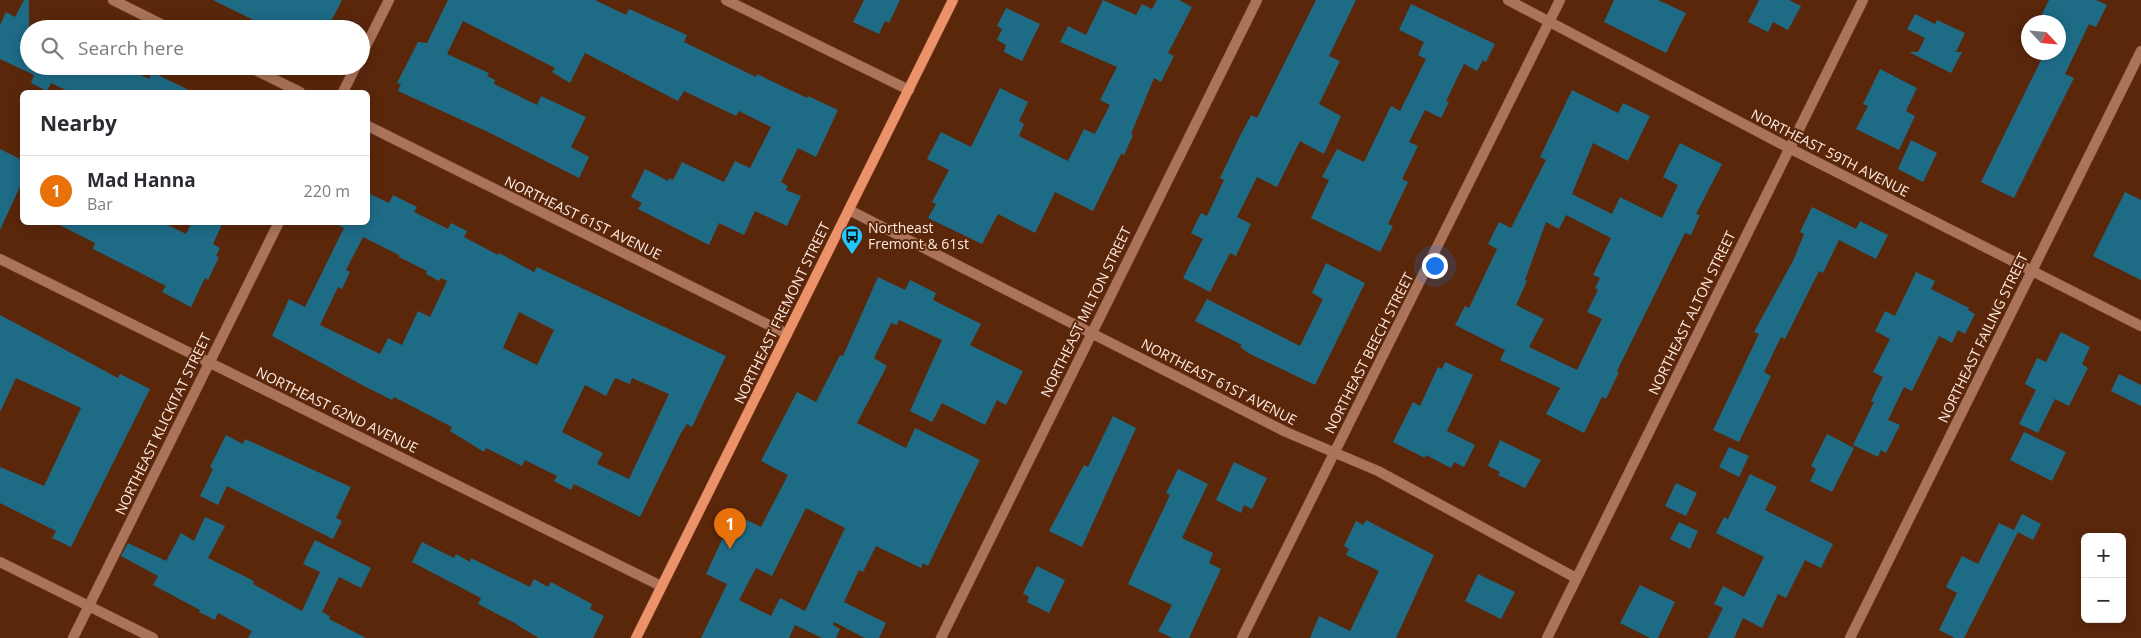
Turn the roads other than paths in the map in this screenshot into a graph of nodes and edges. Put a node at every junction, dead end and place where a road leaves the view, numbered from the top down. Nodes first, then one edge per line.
1 (113, 0) edge
2 (389, 0) edge
3 (726, 0) edge
4 (953, 0) edge
5 (1257, 0) edge
6 (1508, 0) edge
7 (1560, 0) edge
8 (1864, 0) edge
9 (153, 20) edge
10 (1549, 23) junction
11 (370, 38) edge
12 (2141, 51) edge
13 (265, 75) edge
14 (352, 75) edge
15 (296, 90) edge
16 (344, 90) edge
17 (909, 90) junction
18 (370, 127) edge
19 (1789, 148) junction
20 (849, 210) junction
21 (278, 225) edge
22 (0, 259) edge
23 (2032, 270) junction
24 (2141, 326) edge
25 (1091, 332) junction
26 (787, 334) junction
27 (210, 362) junction
28 (1335, 453) junction
29 (0, 562) edge
30 (1576, 578) junction
31 (661, 586) junction
32 (89, 606) junction
33 (73, 638) edge
34 (154, 638) edge
35 (636, 638) edge
36 (941, 638) edge
37 (1242, 638) edge
38 (1546, 638) edge
39 (1850, 638) edge

1 - 9 street
2 - 11 street
3 - 17 street
4 - 17 main road, NORTHEAST FREMONT STREET
5 - 25 street, NORTHEAST MILTON STREET
6 - 10 street, NORTHEAST 59TH AVENUE
7 - 10 street, NORTHEAST BEECH STREET
8 - 19 street, NORTHEAST ALTON STREET
10 - 19 street, NORTHEAST 59TH AVENUE
10 - 28 street, NORTHEAST BEECH STREET
12 - 23 street, NORTHEAST FAILING STREET
13 - 15 street
14 - 16 street
17 - 20 main road, NORTHEAST FREMONT STREET
18 - 26 street, NORTHEAST 61ST AVENUE
19 - 23 street, NORTHEAST 59TH AVENUE
19 - 30 street, NORTHEAST ALTON STREET
20 - 25 street, NORTHEAST 61ST AVENUE
20 - 26 main road, NORTHEAST FREMONT STREET
21 - 27 street, NORTHEAST KLICKITAT STREET
22 - 27 street, NORTHEAST 62ND AVENUE
23 - 24 street, NORTHEAST 59TH AVENUE
23 - 39 street, NORTHEAST FAILING STREET
25 - 28 street, NORTHEAST 61ST AVENUE
25 - 36 street, NORTHEAST MILTON STREET
26 - 31 main road, NORTHEAST FREMONT STREET
27 - 31 street, NORTHEAST 62ND AVENUE
27 - 32 street, NORTHEAST KLICKITAT STREET
28 - 30 street, NORTHEAST 61ST AVENUE
28 - 37 street, NORTHEAST BEECH STREET
29 - 32 street
30 - 38 street, NORTHEAST ALTON STREET
31 - 35 main road, NORTHEAST FREMONT STREET
32 - 33 street, NORTHEAST KLICKITAT STREET
32 - 34 street

